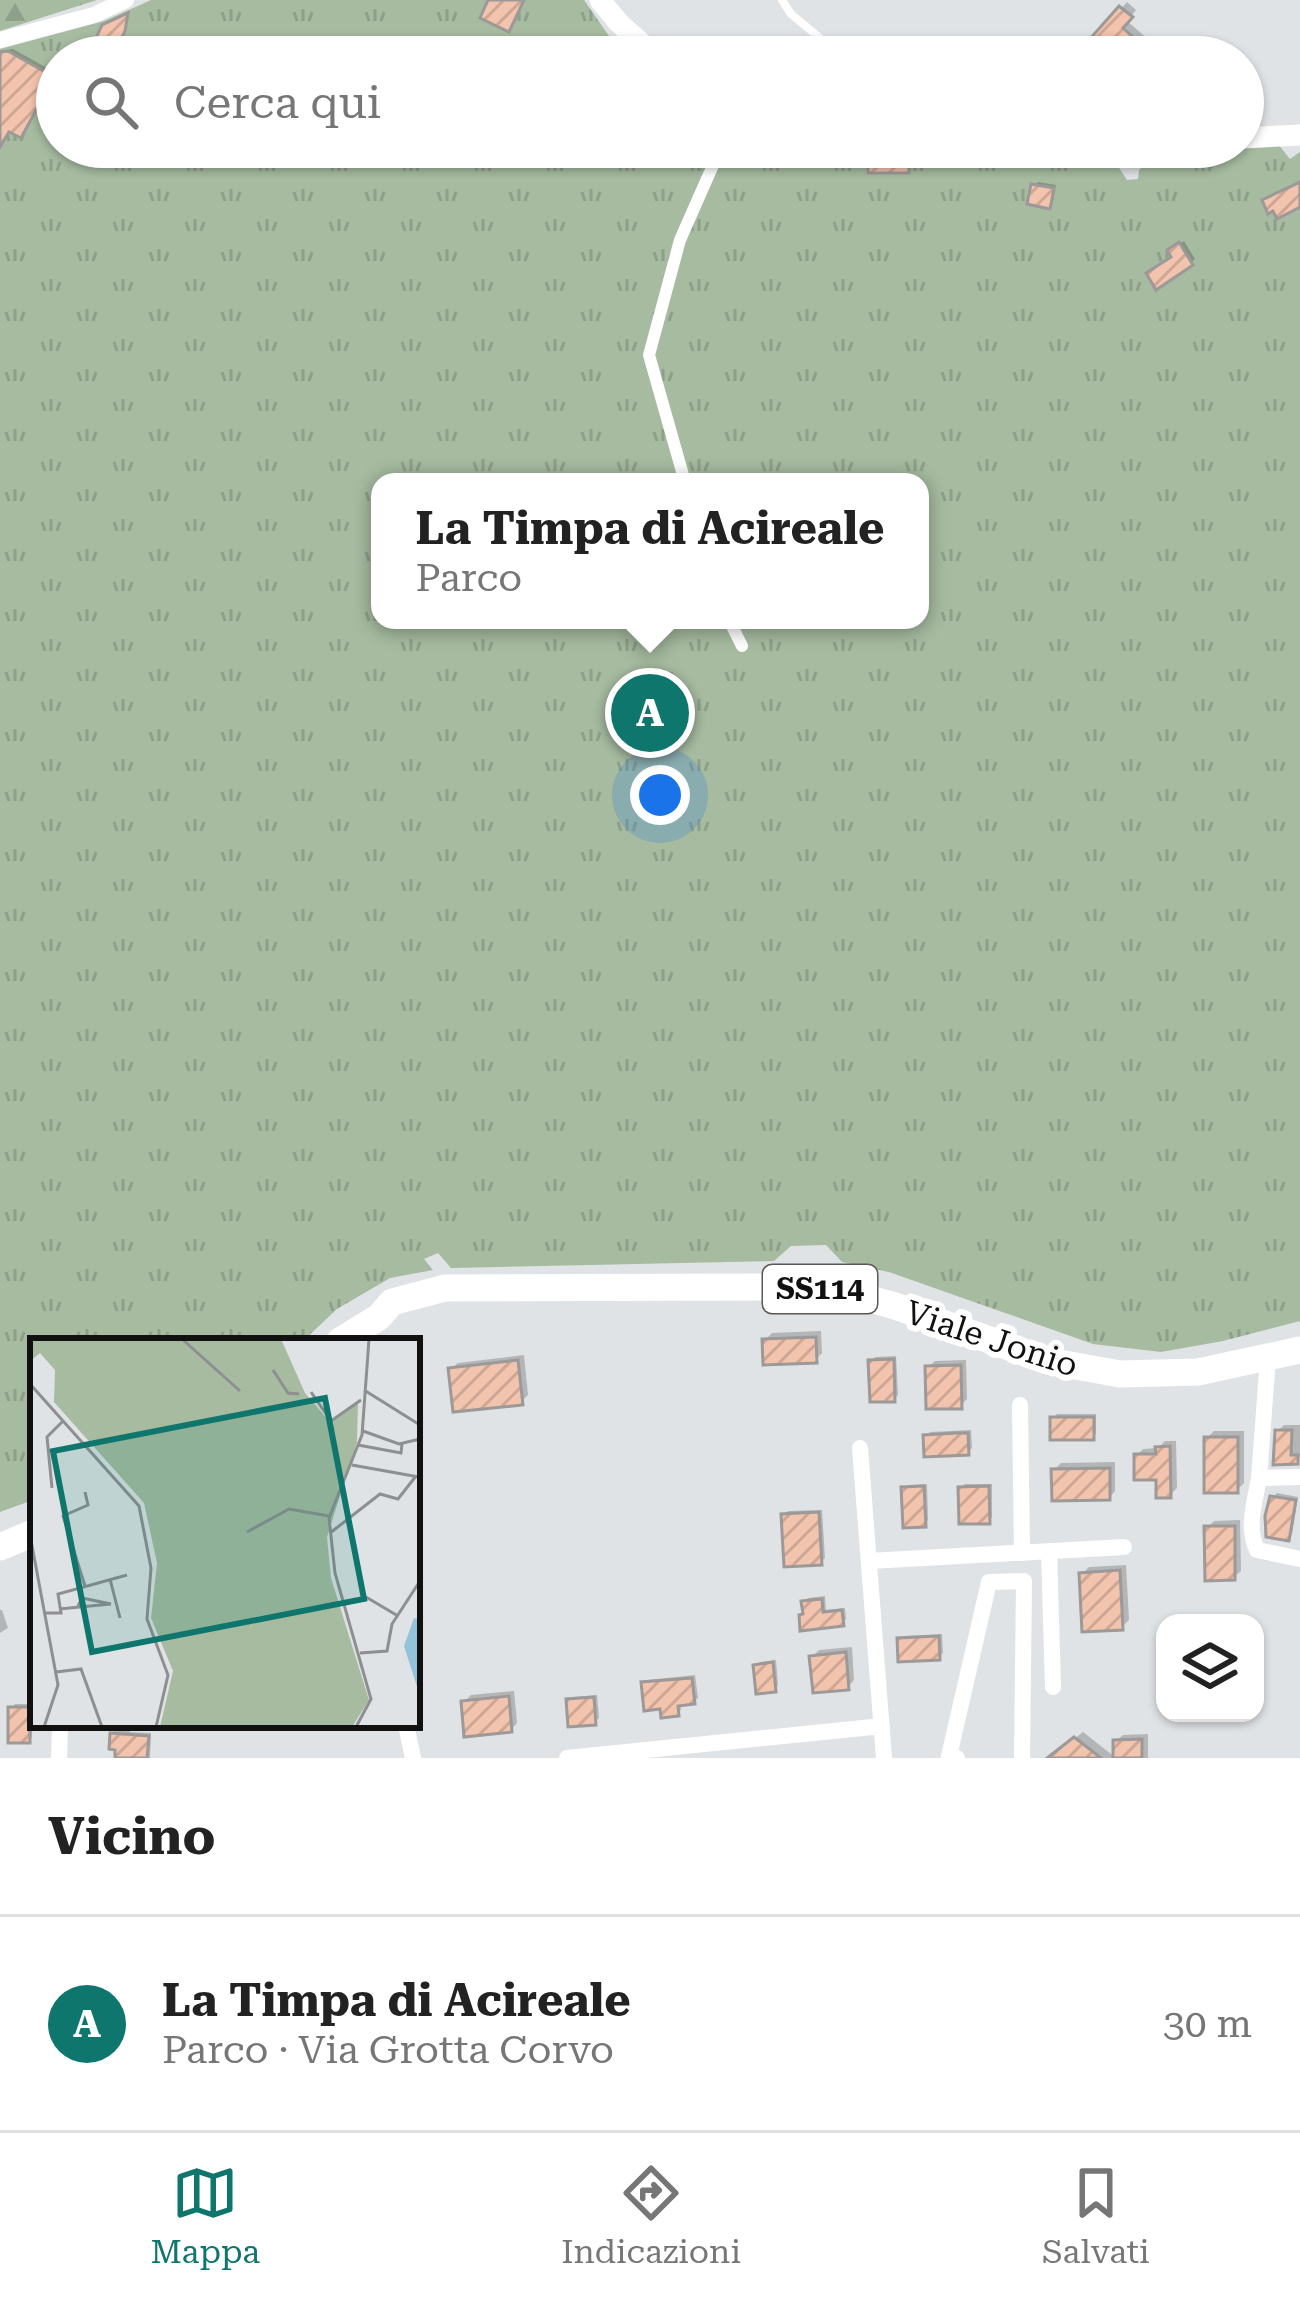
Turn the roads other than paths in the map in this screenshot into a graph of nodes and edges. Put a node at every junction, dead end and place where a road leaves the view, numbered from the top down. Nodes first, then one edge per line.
1 (126, 0) edge
2 (600, 0) edge
3 (782, 0) edge
4 (632, 36) edge
5 (817, 36) edge
6 (0, 40) edge
7 (1300, 135) edge
8 (1264, 137) edge
9 (712, 168) edge
10 (682, 473) edge
11 (734, 629) edge
12 (742, 646) dead end
13 (345, 1338) edge
14 (1300, 1350) edge
15 (1268, 1358) junction
16 (1020, 1405) dead end
17 (860, 1448) dead end
18 (1300, 1477) edge
19 (1259, 1478) junction
20 (30, 1530) edge
21 (30, 1531) edge
22 (0, 1536) edge
23 (0, 1547) edge
24 (1124, 1547) dead end
25 (1049, 1551) junction
26 (1022, 1553) junction
27 (1300, 1559) edge
28 (869, 1562) junction
29 (1053, 1687) dead end
30 (882, 1726) junction
31 (60, 1728) edge
32 (407, 1728) edge
33 (58, 1758) edge
34 (413, 1758) edge
35 (567, 1758) edge
36 (884, 1758) edge
37 (956, 1758) edge
38 (1022, 1758) edge

1 - 6 street
2 - 4 street
3 - 5 lane
7 - 8 street
9 - 10 street
11 - 12 street
13 - 15 main road, Viale Jonio / SS114
14 - 15 main road, Viale Jonio / SS114
15 - 19 street
16 - 26 street
17 - 28 street
18 - 19 street
19 - 27 street
20 - 22 main road
21 - 23 main road
24 - 25 street
25 - 26 street
25 - 29 street
26 - 28 street
28 - 30 street
30 - 35 street
30 - 36 street
31 - 33 street
32 - 34 street
37 - 38 street

